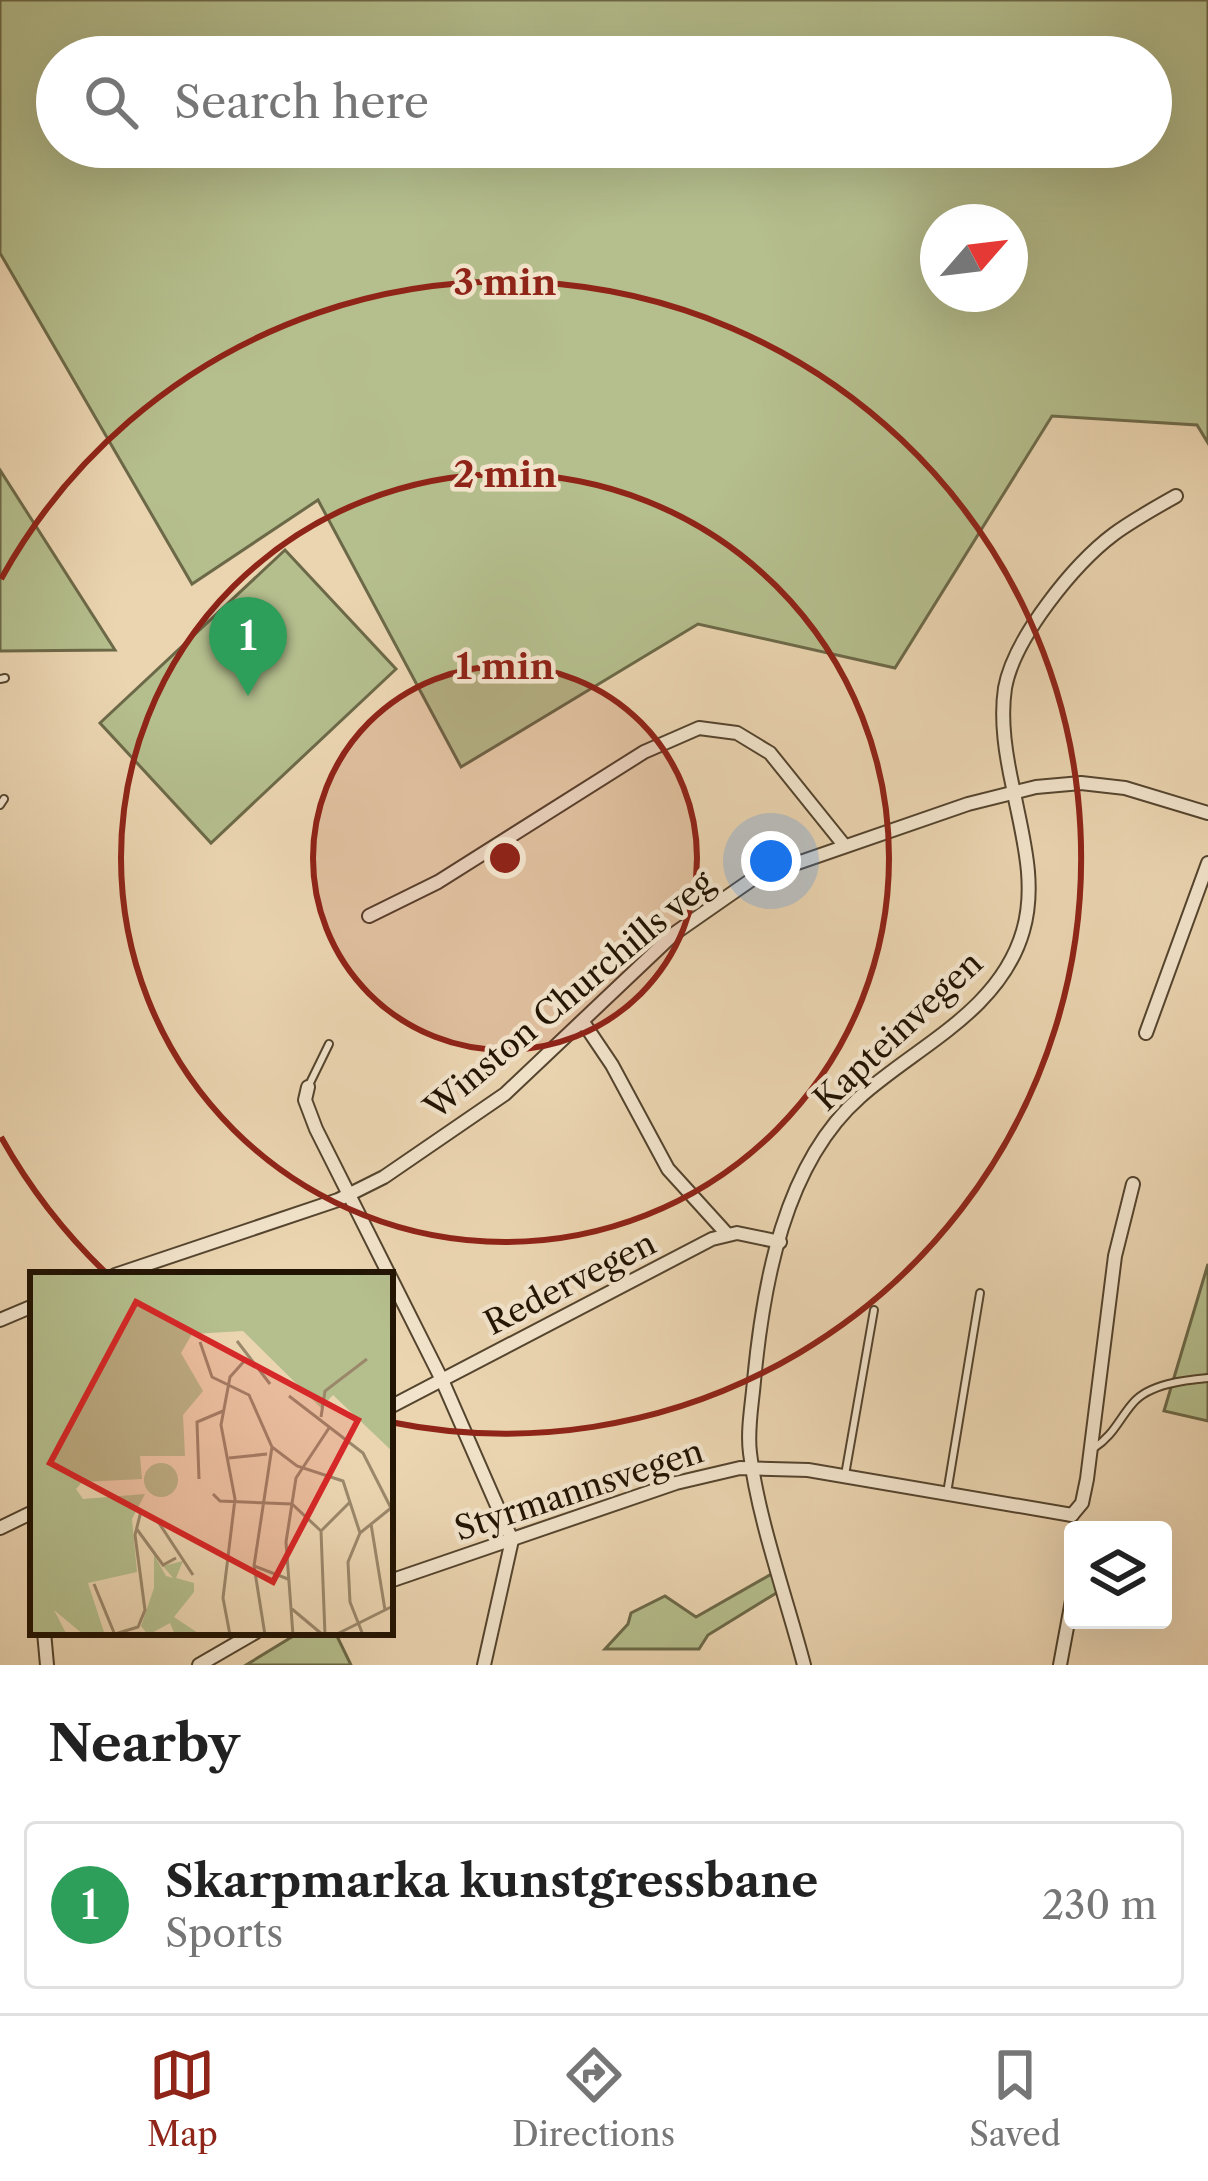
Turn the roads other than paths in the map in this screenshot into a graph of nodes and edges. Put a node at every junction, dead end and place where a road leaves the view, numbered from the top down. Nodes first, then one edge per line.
1 (1176, 496) dead end
2 (1013, 792) junction
3 (1208, 813) edge
4 (844, 845) junction
5 (1208, 862) edge
6 (369, 916) dead end
7 (583, 1022) junction
8 (1146, 1033) dead end
9 (329, 1044) dead end
10 (308, 1087) joint
11 (1133, 1184) dead end
12 (351, 1195) junction
13 (727, 1234) junction
14 (780, 1242) junction
15 (124, 1272) edge
16 (389, 1272) edge
17 (393, 1280) edge
18 (980, 1293) dead end
19 (30, 1307) edge
20 (874, 1310) dead end
21 (0, 1320) edge
22 (1208, 1378) edge
23 (442, 1380) junction
24 (393, 1405) edge
25 (1091, 1450) junction
26 (753, 1468) junction
27 (845, 1475) junction
28 (947, 1492) junction
29 (30, 1513) edge
30 (1072, 1515) junction
31 (1074, 1521) edge
32 (0, 1528) edge
33 (512, 1540) junction
34 (393, 1580) edge
35 (1067, 1629) edge
36 (44, 1635) edge
37 (251, 1635) edge
38 (47, 1665) edge
39 (199, 1665) edge
40 (484, 1665) edge
41 (804, 1665) edge
42 (1060, 1665) edge

1 - 2 street, Kapteinvegen
2 - 3 street, Winston Churchills veg
2 - 4 street, Winston Churchills veg
2 - 14 street, Kapteinvegen
4 - 6 street
4 - 7 street, Winston Churchills veg
5 - 8 street
7 - 12 street, Winston Churchills veg
7 - 13 street
9 - 10 lane
10 - 12 street
11 - 25 street
12 - 15 street, Winston Churchills veg
12 - 16 street
13 - 14 street
13 - 23 street, Redervegen
14 - 26 street, Kapteinvegen
17 - 23 street
18 - 28 lane
19 - 21 street
20 - 27 lane
22 - 25 lane
23 - 24 street, Redervegen
23 - 33 street
25 - 30 street
26 - 27 street, Styrmannsvegen
26 - 33 street, Styrmannsvegen
26 - 41 street, Kapteinvegen
27 - 28 street, Styrmannsvegen
28 - 30 street, Styrmannsvegen
29 - 32 street
30 - 31 street
33 - 34 street, Styrmannsvegen
33 - 40 street
35 - 42 street
36 - 38 street
37 - 39 street

